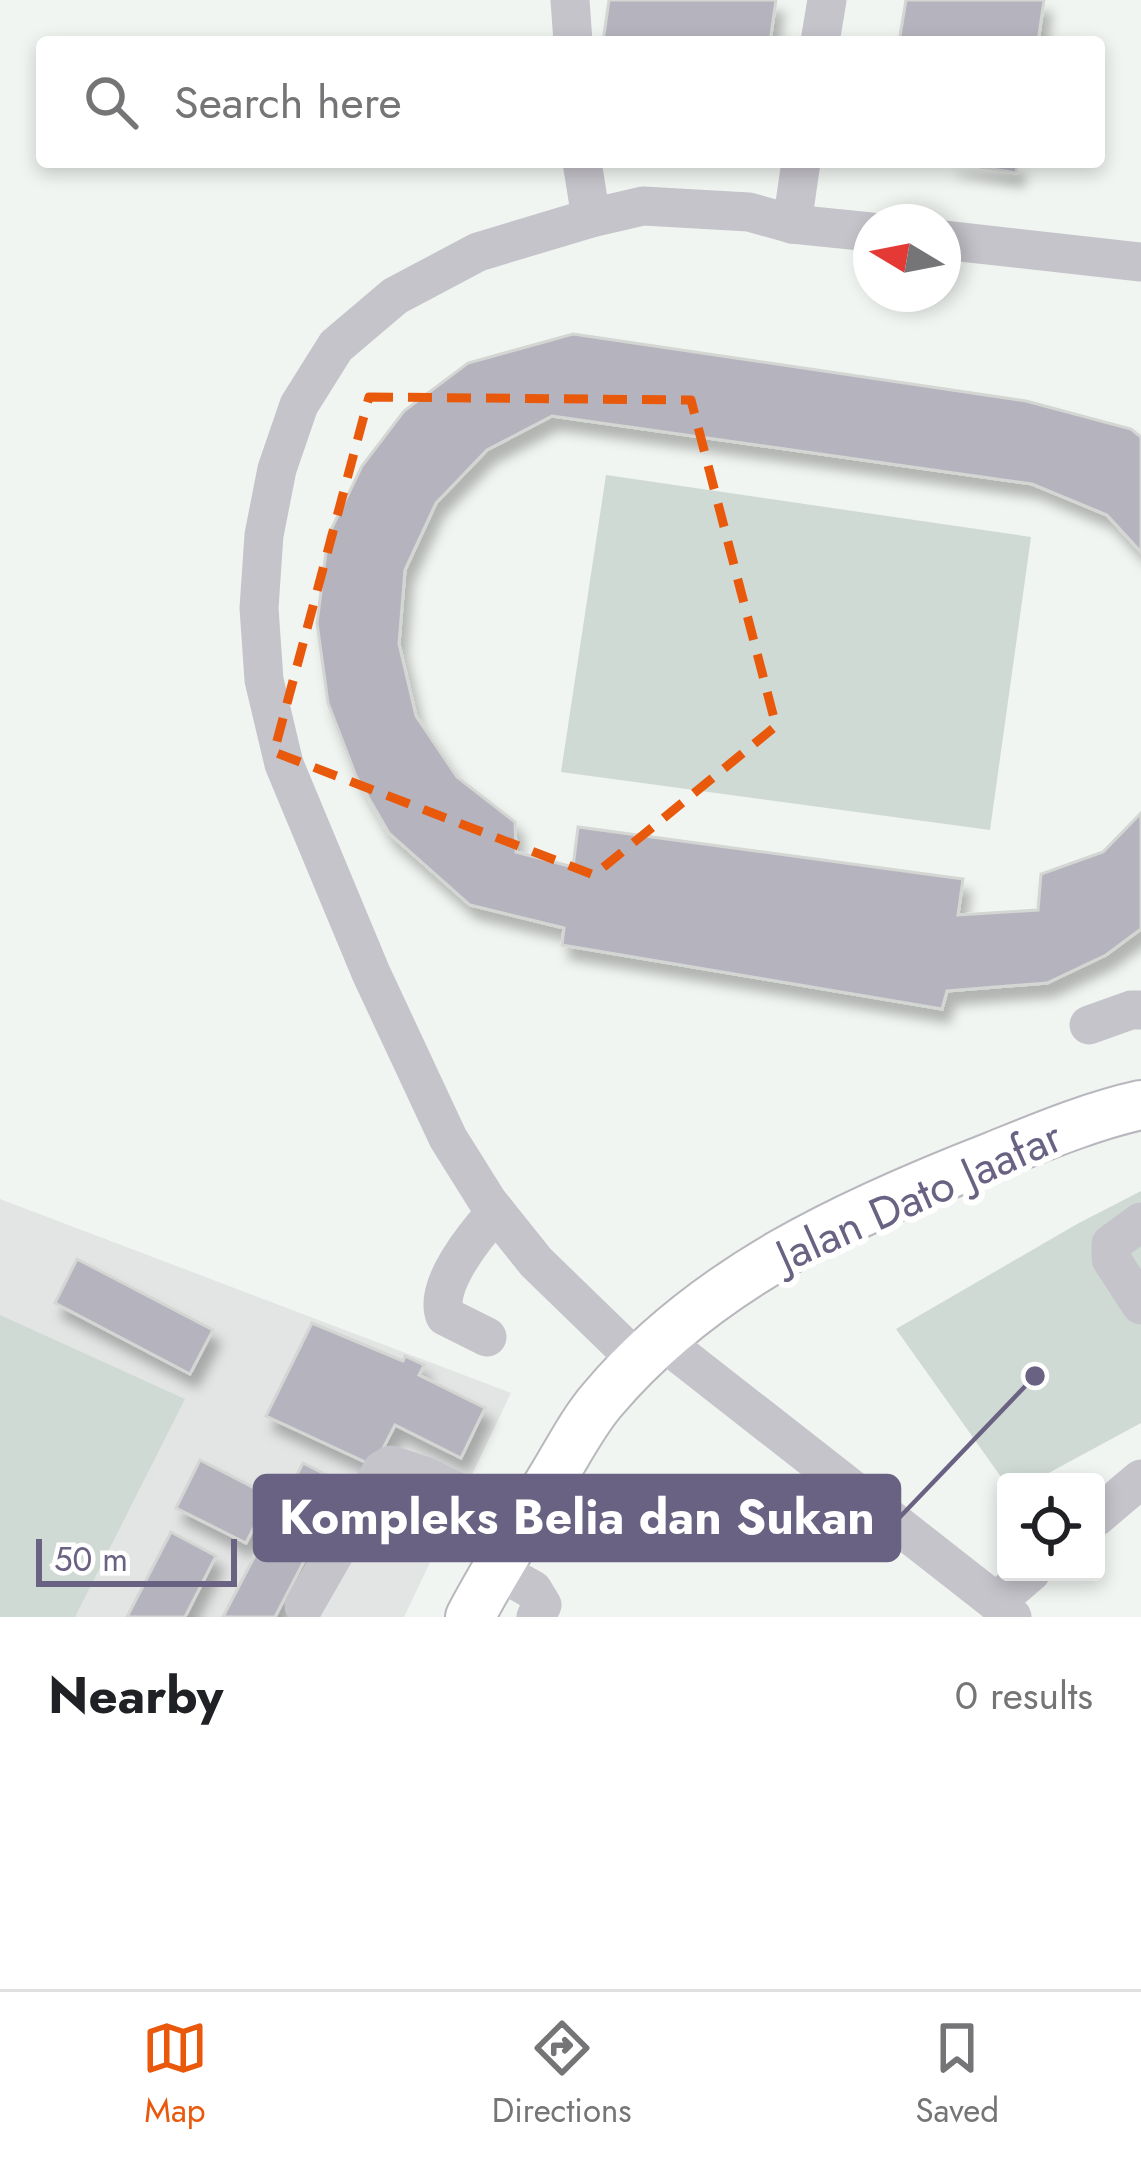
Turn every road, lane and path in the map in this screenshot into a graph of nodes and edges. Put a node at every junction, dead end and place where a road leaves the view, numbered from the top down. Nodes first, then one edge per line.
1 (570, 0) edge
2 (826, 0) edge
3 (573, 36) edge
4 (821, 36) edge
5 (584, 168) edge
6 (801, 168) edge
7 (591, 218) junction
8 (792, 224) junction
9 (853, 230) edge
10 (961, 242) edge
11 (1141, 262) edge
12 (1141, 1010) edge
13 (1089, 1025) dead end
14 (1141, 1106) edge
15 (496, 1212) junction
16 (1141, 1222) edge
17 (1141, 1305) edge
18 (487, 1337) dead end
19 (649, 1350) junction
20 (600, 1402) junction
21 (1141, 1479) edge
22 (1105, 1509) edge
23 (494, 1510) junction
24 (496, 1569) junction
25 (1024, 1581) edge
26 (304, 1606) dead end
27 (1004, 1609) edge
28 (435, 1617) edge
29 (470, 1617) edge
30 (536, 1617) edge

1 - 3 street
2 - 4 street
5 - 7 street
6 - 8 street
7 - 8 street
7 - 15 street
8 - 9 street
10 - 11 street
12 - 13 street
14 - 19 main road, Jalan Dato Jaafar
15 - 18 street
15 - 19 street
16 - 17 street
19 - 20 main road, Jalan Dato Jaafar
19 - 27 street
20 - 23 main road, Jalan Dato Jaafar
20 - 24 main road, Jalan Dato Jaafar
21 - 22 street
23 - 26 street
23 - 28 main road, Jalan Dato Jaafar
24 - 29 main road, Jalan Dato Jaafar
24 - 30 street
25 - 27 street

